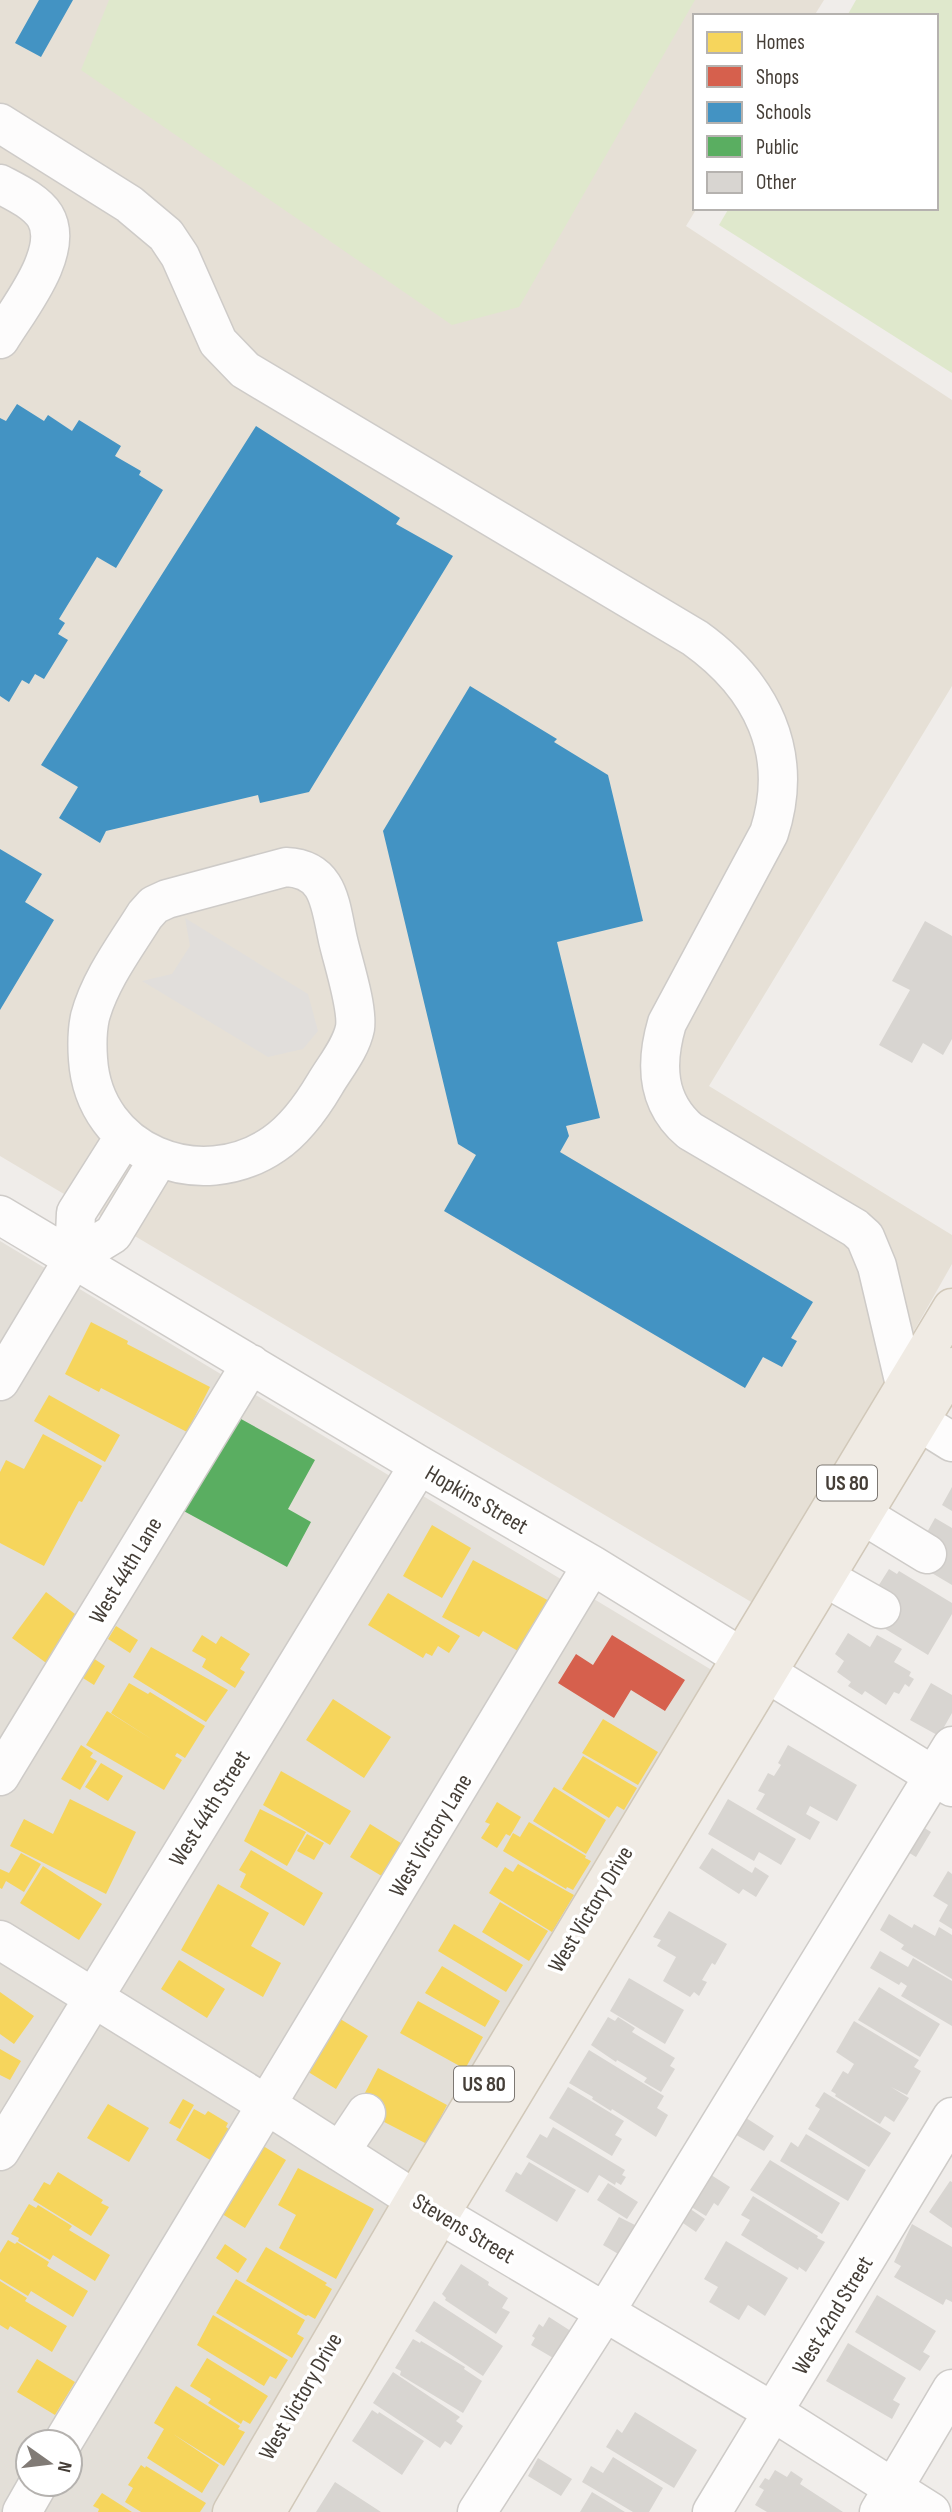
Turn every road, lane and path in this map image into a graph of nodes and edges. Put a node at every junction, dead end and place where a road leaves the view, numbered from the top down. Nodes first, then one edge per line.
1 (0, 123) edge
2 (0, 184) edge
3 (0, 339) edge
4 (124, 1137) junction
5 (159, 1158) junction
6 (0, 1214) edge
7 (74, 1258) junction
8 (952, 1308) edge
9 (251, 1364) junction
10 (951, 1372) edge
11 (0, 1381) edge
12 (905, 1385) junction
13 (920, 1422) junction
14 (952, 1442) edge
15 (419, 1465) junction
16 (863, 1515) junction
17 (928, 1554) dead end
18 (592, 1565) junction
19 (826, 1578) junction
20 (881, 1609) dead end
21 (755, 1665) junction
22 (946, 1769) edge
23 (0, 1776) edge
24 (0, 1940) edge
25 (92, 1998) junction
26 (267, 2105) junction
27 (366, 2113) dead end
28 (952, 2117) edge
29 (0, 2151) edge
30 (340, 2152) junction
31 (427, 2207) junction
32 (605, 2312) junction
33 (952, 2389) edge
34 (773, 2412) junction
35 (71, 2428) edge
36 (886, 2500) edge
37 (232, 2512) edge
38 (267, 2512) edge
39 (477, 2512) edge
40 (712, 2512) edge
41 (931, 2512) edge

1 - 12 street
2 - 3 street
4 - 5 street
4 - 5 street
4 - 7 street
5 - 7 street
6 - 7 street, Hopkins Street
7 - 9 street, Hopkins Street
7 - 11 street
8 - 12 main road, West Victory Drive / US 80
9 - 15 street, Hopkins Street
9 - 23 street, West 44th Lane
10 - 13 main road, West Victory Drive / US 80
12 - 21 main road, West Victory Drive / US 80
13 - 14 street
13 - 16 main road, West Victory Drive / US 80
15 - 18 street, Hopkins Street
15 - 25 street, West 44th Street
16 - 17 street
16 - 19 main road, West Victory Drive / US 80
18 - 21 street, Hopkins Street
18 - 26 street, West Victory Lane
19 - 20 street
19 - 21 main road, West Victory Drive / US 80
21 - 22 street, Hopkins Street
21 - 31 main road, West Victory Drive / US 80
22 - 32 street
24 - 25 street, Stevens Street
25 - 26 street, Stevens Street
25 - 29 street, West 44th Street
26 - 30 street, Stevens Street
26 - 35 street, West Victory Lane
27 - 30 street
28 - 34 street, West 42nd Street
30 - 31 street, Stevens Street
31 - 32 street, Stevens Street
31 - 37 main road, West Victory Drive / US 80
31 - 38 main road, West Victory Drive / US 80
32 - 34 street, Stevens Street
32 - 39 street
33 - 36 street
34 - 36 street, Stevens Street
34 - 40 street, West 42nd Street
36 - 41 street, Stevens Street

